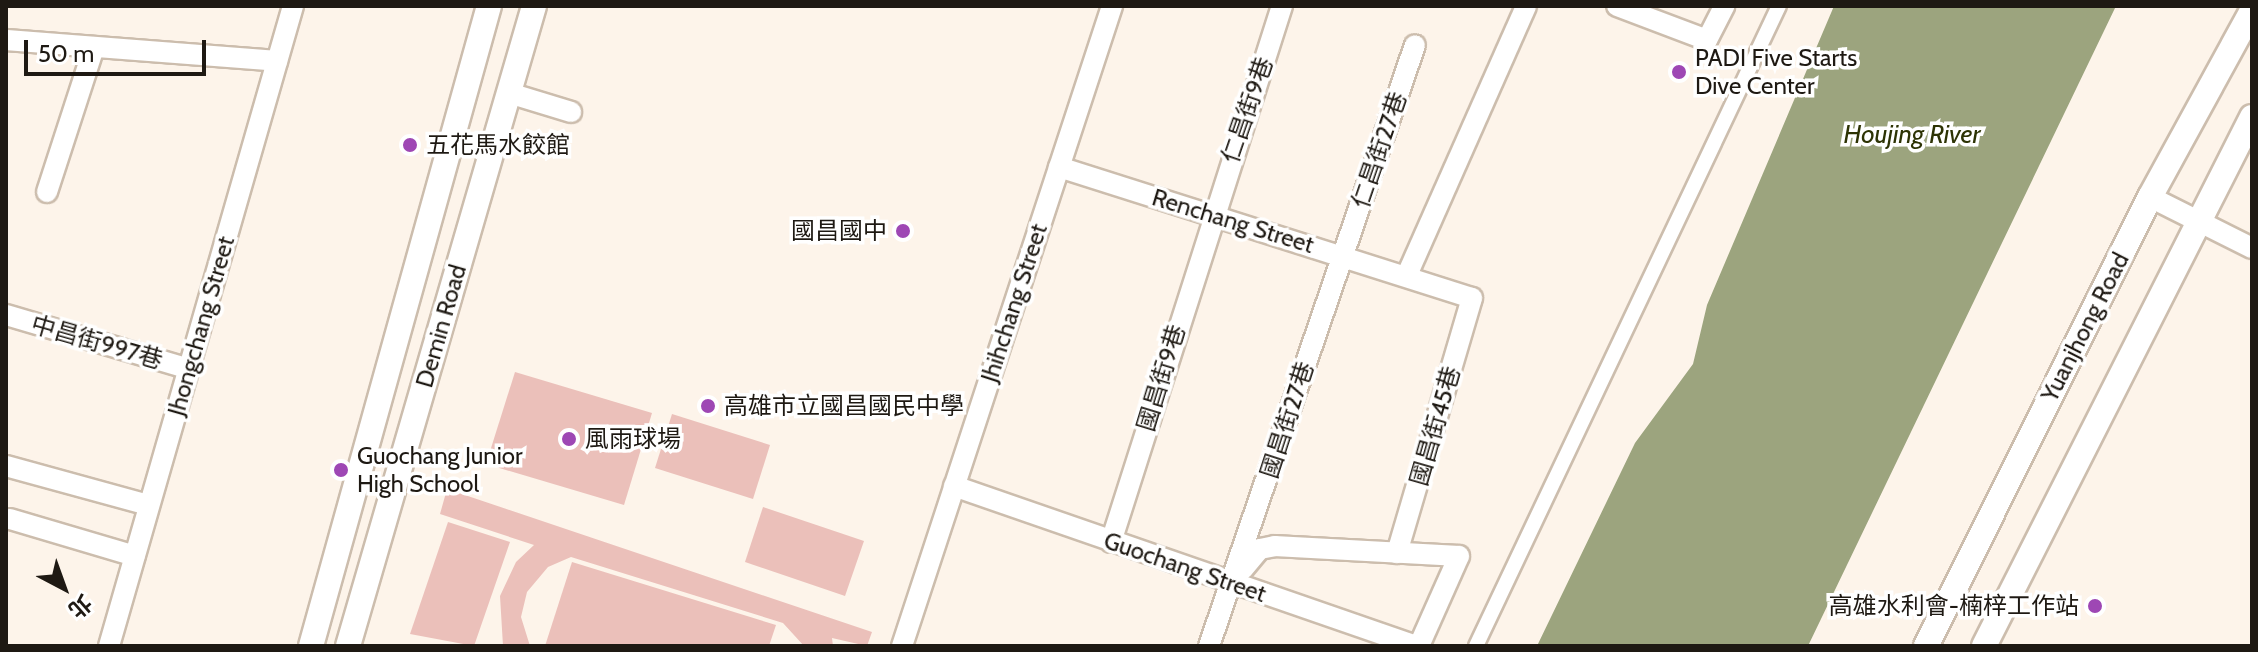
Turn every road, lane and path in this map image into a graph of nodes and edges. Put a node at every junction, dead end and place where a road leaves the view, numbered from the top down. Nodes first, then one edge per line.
1 (293, 6) edge
2 (489, 6) edge
3 (534, 6) edge
4 (1112, 6) edge
5 (1282, 6) edge
6 (1526, 6) edge
7 (1617, 6) edge
8 (1724, 6) edge
9 (1779, 6) edge
10 (2252, 11) edge
11 (6, 40) edge
12 (1415, 45) dead end
13 (94, 47) junction
14 (277, 61) junction
15 (509, 93) junction
16 (571, 112) dead end
17 (2252, 117) edge
18 (1059, 167) junction
19 (47, 192) dead end
20 (2150, 197) junction
21 (1212, 214) junction
22 (2197, 219) junction
23 (2252, 248) edge
24 (1342, 255) junction
25 (1407, 275) junction
26 (1472, 298) joint
27 (6, 315) edge
28 (189, 369) junction
29 (6, 466) edge
30 (954, 486) junction
31 (149, 505) junction
32 (10, 519) dead end
33 (1111, 542) junction
34 (1397, 553) junction
35 (135, 556) junction
36 (1232, 585) junction
37 (109, 646) edge
38 (311, 646) edge
39 (348, 646) edge
40 (902, 646) edge
41 (1209, 646) edge
42 (1418, 646) edge
43 (1476, 646) edge
44 (1926, 646) edge
45 (1984, 646) edge

1 - 14 street, Jhongchang Street
2 - 38 street, Demin Road
3 - 15 street, Demin Road
4 - 18 street, Jhihchang Street
5 - 21 street, 仁昌街9巷
6 - 25 street
7 - 8 street
9 - 43 street
10 - 20 street, Yuanjhong Road
11 - 13 street
12 - 24 street, 仁昌街27巷
13 - 14 street
13 - 19 street
14 - 28 street, Jhongchang Street
15 - 16 street
15 - 39 street, Demin Road
17 - 22 street
18 - 21 street, Renchang Street
18 - 30 street, Jhihchang Street
20 - 22 street
20 - 44 street, Yuanjhong Road
21 - 24 street, Renchang Street
21 - 33 street, 國昌街9巷
22 - 23 street
22 - 45 street
24 - 25 street, Renchang Street
24 - 36 street, 國昌街27巷
25 - 26 street, Renchang Street
26 - 34 street, 國昌街45巷
27 - 28 street, 中昌街997巷
28 - 31 street, Jhongchang Street
29 - 31 street
30 - 33 street, Guochang Street
30 - 40 street, Jhihchang Street
31 - 35 street, Jhongchang Street
32 - 35 street
33 - 36 street, Guochang Street
34 - 36 street
34 - 42 street
35 - 37 street, Jhongchang Street
36 - 41 street
36 - 42 street, Guochang Street

